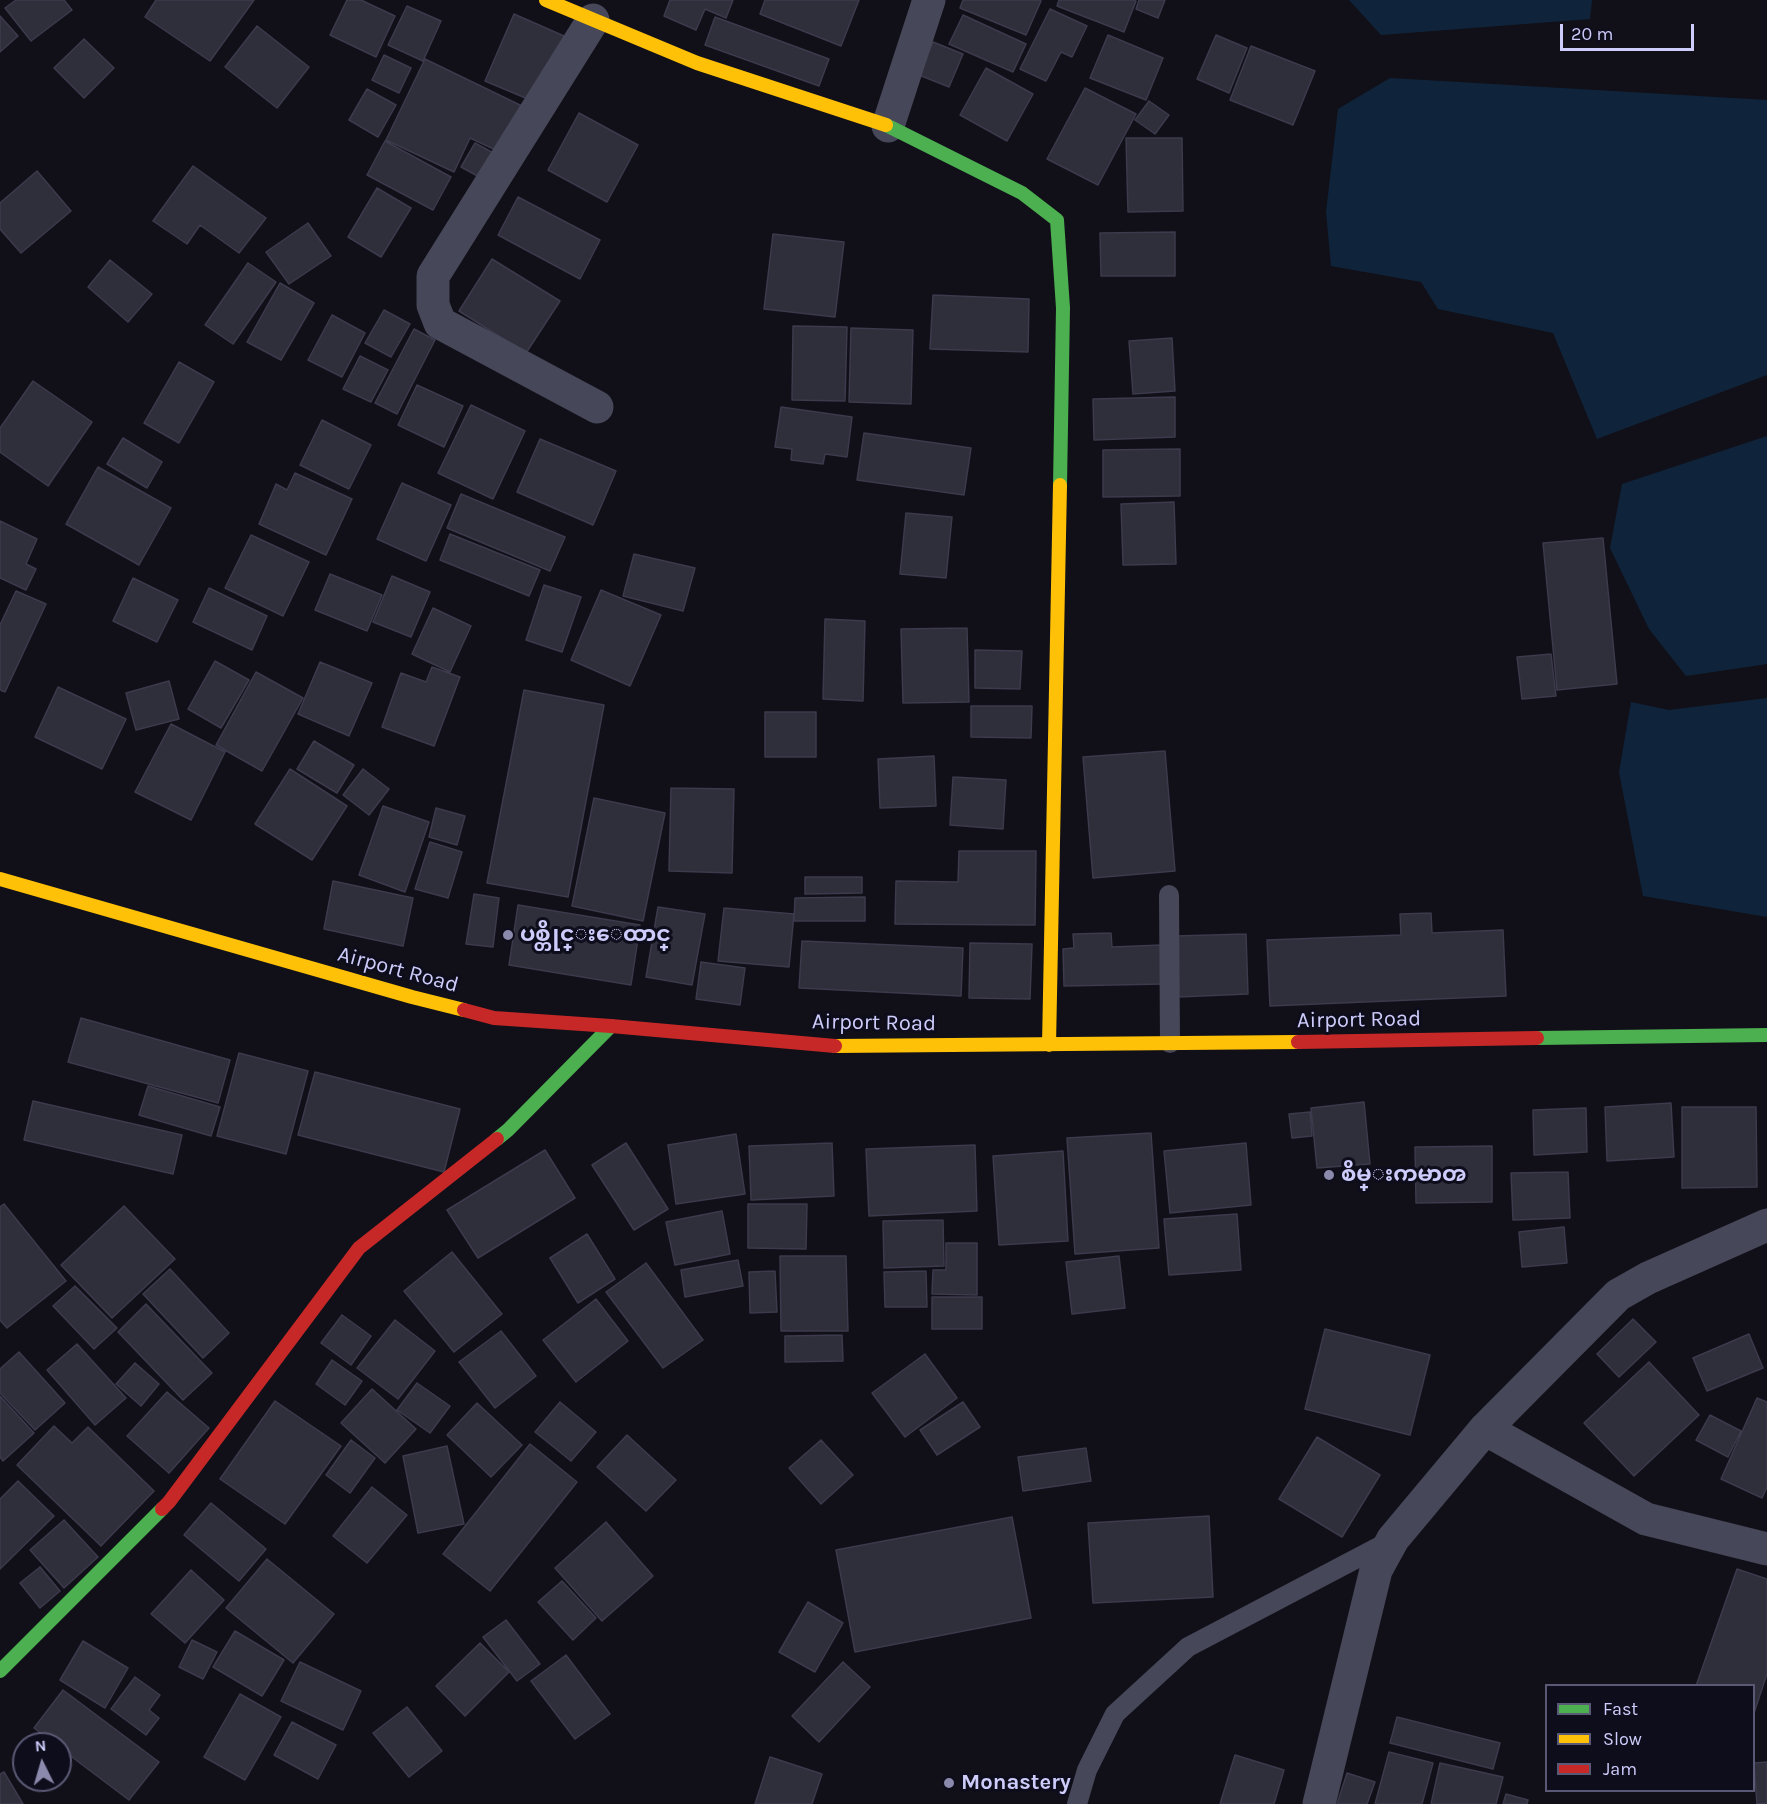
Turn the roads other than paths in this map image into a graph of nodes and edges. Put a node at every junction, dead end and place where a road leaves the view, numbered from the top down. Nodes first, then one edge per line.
1 (546, 0) edge
2 (929, 0) edge
3 (593, 20) junction
4 (888, 126) junction
5 (597, 406) dead end
6 (0, 879) edge
7 (1169, 895) dead end
8 (611, 1026) junction
9 (1767, 1035) edge
10 (1170, 1043) junction
11 (1049, 1045) junction
12 (1767, 1226) edge
13 (1485, 1429) junction
14 (1393, 1539) junction
15 (1767, 1549) edge
16 (0, 1671) edge
17 (1077, 1804) edge
18 (1318, 1804) edge

1 - 3 street
2 - 4 street
3 - 4 street
3 - 5 street
4 - 11 street
6 - 8 street, Airport Road
7 - 10 lane
8 - 11 street, Airport Road
8 - 16 street
9 - 10 street, Airport Road
10 - 11 street, Airport Road
12 - 13 street
13 - 14 street
13 - 15 street
14 - 17 lane
14 - 18 street

